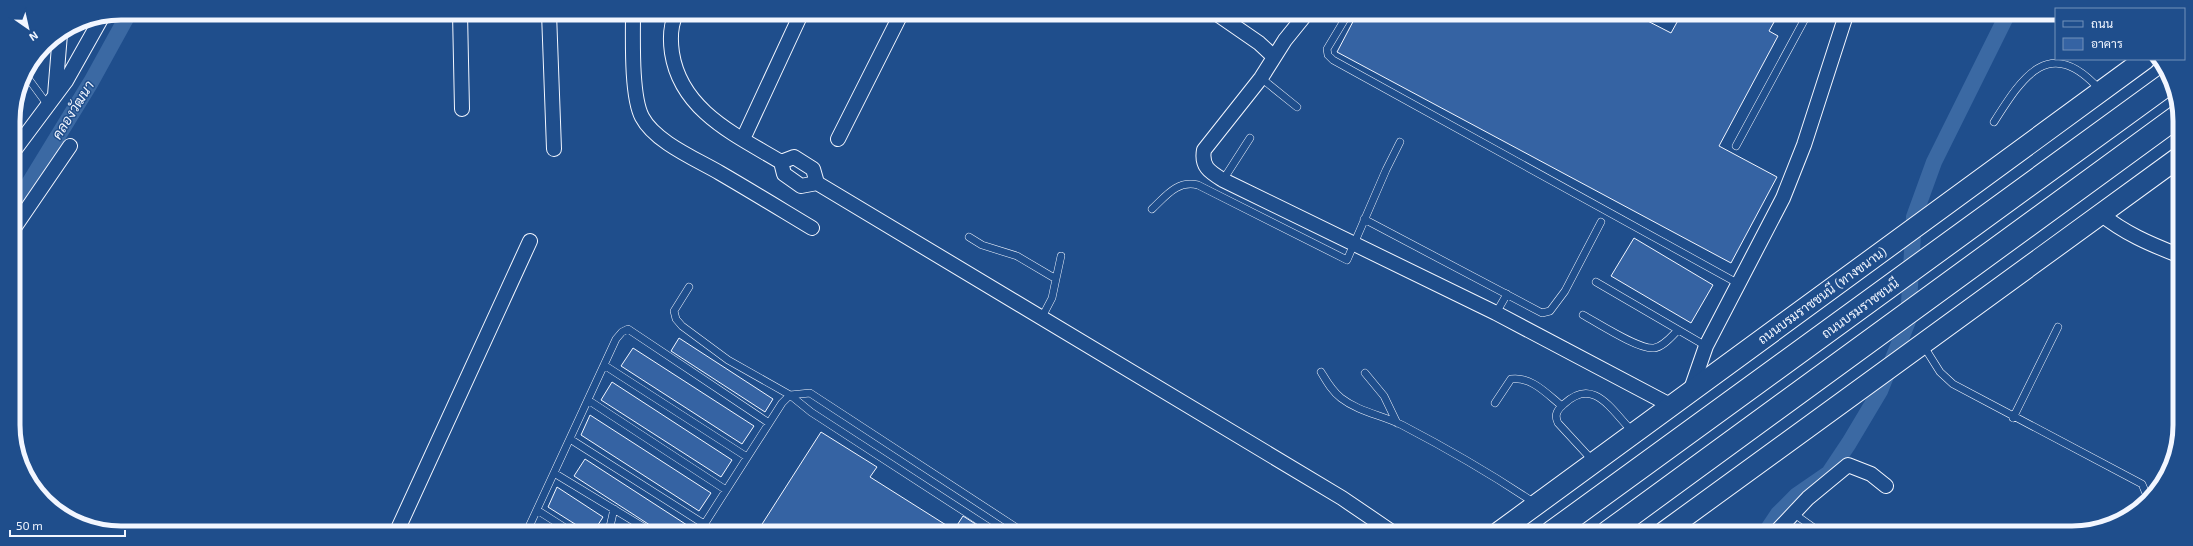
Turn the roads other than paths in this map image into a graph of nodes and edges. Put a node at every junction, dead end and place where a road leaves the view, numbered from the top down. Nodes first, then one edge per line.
1 (460, 20) edge
2 (549, 20) edge
3 (633, 20) edge
4 (674, 20) edge
5 (798, 20) edge
6 (898, 20) edge
7 (1226, 20) edge
8 (1302, 20) edge
9 (1344, 20) edge
10 (1804, 20) edge
11 (1844, 20) edge
12 (99, 22) edge
13 (59, 42) edge
14 (1274, 57) junction
15 (2144, 60) edge
16 (1261, 78) junction
17 (30, 79) edge
18 (2166, 85) edge
19 (2101, 91) junction
20 (51, 100) junction
21 (1297, 107) dead end
22 (462, 110) dead end
23 (2173, 120) edge
24 (1994, 122) dead end
25 (1250, 138) dead end
26 (744, 139) junction
27 (838, 140) dead end
28 (20, 142) edge
29 (1400, 142) dead end
30 (70, 146) dead end
31 (1736, 146) dead end
32 (554, 149) dead end
33 (781, 162) junction
34 (2173, 162) edge
35 (1223, 180) junction
36 (817, 183) junction
37 (1152, 209) dead end
38 (2101, 214) junction
39 (20, 219) edge
40 (1364, 219) junction
41 (1602, 222) dead end
42 (812, 228) dead end
43 (969, 237) dead end
44 (530, 241) dead end
45 (1354, 243) junction
46 (2173, 253) edge
47 (1061, 256) dead end
48 (1056, 279) junction
49 (1596, 282) dead end
50 (1739, 284) junction
51 (689, 287) dead end
52 (1507, 294) junction
53 (1496, 313) junction
54 (1583, 316) dead end
55 (1041, 319) junction
56 (2058, 327) dead end
57 (1678, 330) junction
58 (1706, 346) junction
59 (1920, 346) junction
60 (604, 365) junction
61 (1321, 372) dead end
62 (1365, 372) dead end
63 (1690, 392) junction
64 (790, 396) junction
65 (588, 400) junction
66 (1495, 403) dead end
67 (1562, 406) junction
68 (1672, 406) junction
69 (2014, 418) junction
70 (769, 423) junction
71 (1397, 423) junction
72 (1634, 433) junction
73 (570, 439) junction
74 (747, 457) junction
75 (1594, 462) junction
76 (554, 473) junction
77 (1886, 486) dead end
78 (726, 490) junction
79 (2146, 493) edge
80 (1537, 504) junction
81 (614, 509) junction
82 (537, 510) junction
83 (1793, 513) junction
84 (704, 524) joint
85 (399, 526) edge
86 (529, 526) edge
87 (562, 526) edge
88 (610, 526) edge
89 (642, 526) edge
90 (987, 526) edge
91 (1014, 526) edge
92 (1383, 526) edge
93 (1507, 526) edge
94 (1560, 526) edge
95 (1616, 526) edge
96 (1672, 526) edge
97 (1781, 526) edge
98 (1812, 526) edge

1 - 22 street
2 - 32 street
3 - 42 street
4 - 26 street
5 - 26 street
6 - 27 street
7 - 14 street
8 - 14 street
9 - 50 lane
10 - 31 lane
11 - 50 street
12 - 20 street
13 - 20 street
14 - 16 street
15 - 19 main road, ถนนบรมราชชนนี (ทางขนาน)
16 - 21 lane
16 - 35 street
17 - 20 lane
18 - 94 highway, ถนนบรมราชชนนี
19 - 24 lane
19 - 63 main road, ถนนบรมราชชนนี (ทางขนาน)
20 - 28 street
23 - 95 highway
25 - 35 lane
26 - 33 street
29 - 40 lane
30 - 39 street
33 - 36 street
33 - 36 street
34 - 38 main road
35 - 45 street
36 - 55 street
37 - 45 lane
38 - 46 street
38 - 59 main road
40 - 45 lane
40 - 52 lane
41 - 52 lane
43 - 48 lane
44 - 85 street
45 - 53 street
47 - 48 lane
48 - 55 lane
49 - 57 lane
50 - 58 street
51 - 64 lane
52 - 53 lane
53 - 68 street
54 - 57 lane
55 - 92 street
56 - 69 lane
57 - 58 lane
58 - 63 street
59 - 69 lane
59 - 96 main road
60 - 65 lane
60 - 70 lane
60 - 74 lane
61 - 71 lane
62 - 71 lane
63 - 68 main road, ถนนบรมราชชนนี (ทางขนาน)
64 - 70 lane
64 - 90 lane
64 - 91 lane
65 - 73 lane
65 - 78 lane
66 - 67 lane
67 - 72 lane
67 - 75 lane
68 - 72 main road, ถนนบรมราชชนนี (ทางขนาน)
69 - 79 lane
70 - 74 lane
71 - 80 lane
72 - 75 main road, ถนนบรมราชชนนี (ทางขนาน)
73 - 76 lane
73 - 84 lane
74 - 78 lane
75 - 80 main road, ถนนบรมราชชนนี (ทางขนาน)
76 - 81 lane
76 - 82 lane
77 - 83 street
78 - 84 lane
80 - 93 main road, ถนนบรมราชชนนี (ทางขนาน)
81 - 88 lane
81 - 89 lane
82 - 86 lane
82 - 87 lane
83 - 97 street
83 - 98 lane

